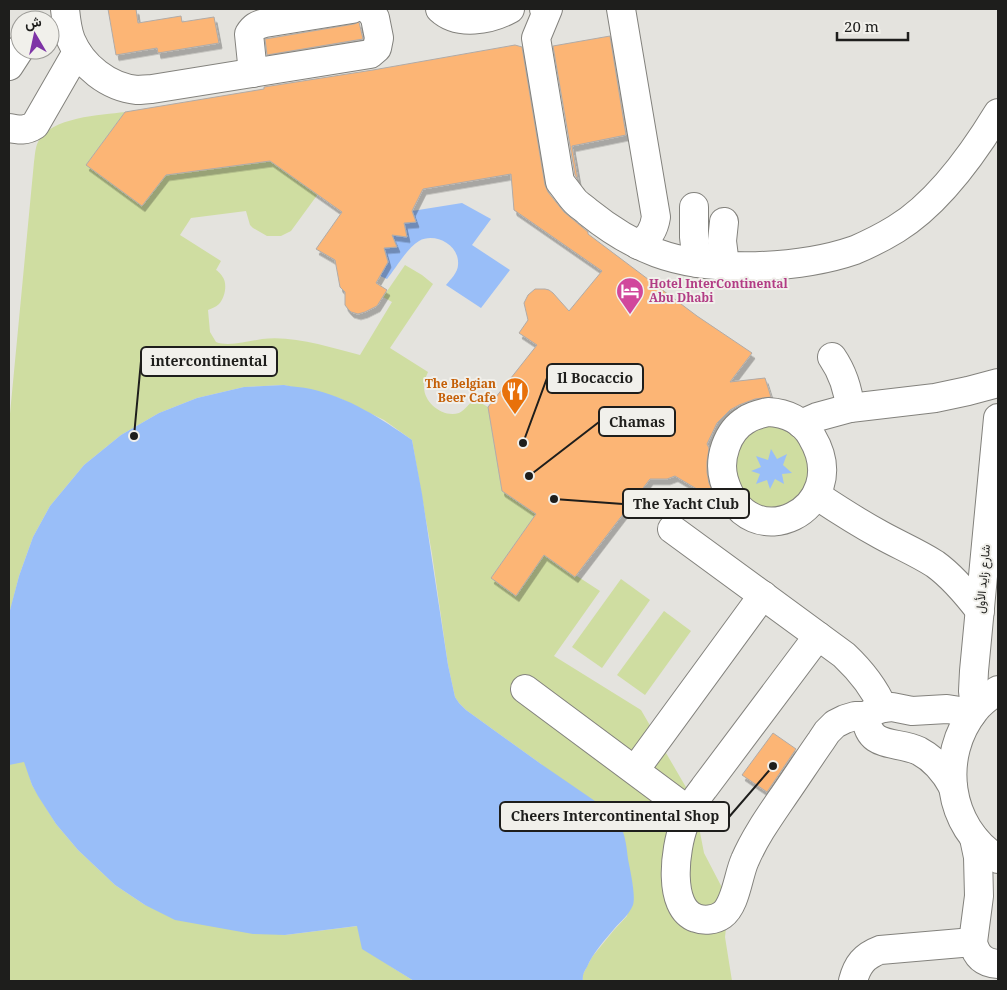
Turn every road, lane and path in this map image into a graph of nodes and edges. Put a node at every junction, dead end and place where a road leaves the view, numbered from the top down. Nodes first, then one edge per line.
1 (65, 9) edge
2 (352, 9) edge
3 (367, 9) edge
4 (440, 9) edge
5 (510, 9) edge
6 (544, 9) edge
7 (548, 9) edge
8 (621, 9) edge
9 (77, 52) junction
10 (253, 74) junction
11 (998, 113) edge
12 (9, 128) edge
13 (694, 207) dead end
14 (724, 222) dead end
15 (638, 245) junction
16 (697, 263) junction
17 (725, 265) junction
18 (832, 357) dead end
19 (998, 383) edge
20 (850, 408) junction
21 (998, 418) edge
22 (801, 424) junction
23 (816, 495) junction
24 (672, 529) dead end
25 (762, 595) junction
26 (980, 611) junction
27 (818, 636) junction
28 (525, 689) dead end
29 (998, 690) edge
30 (875, 712) junction
31 (973, 712) junction
32 (635, 770) junction
33 (952, 787) junction
34 (689, 811) junction
35 (974, 838) junction
36 (998, 859) edge
37 (973, 942) junction
38 (998, 964) edge
39 (853, 981) edge

1 - 9 street
2 - 10 street
3 - 10 street
4 - 5 street
6 - 7 street
7 - 15 street
8 - 15 street
9 - 10 street
9 - 12 street
11 - 17 street
13 - 16 street
14 - 17 street
15 - 16 street
16 - 17 street
18 - 20 street
19 - 20 street
20 - 22 street
21 - 26 street, شارع زايد الأول
22 - 23 street
22 - 23 street
23 - 26 street
24 - 25 street
25 - 27 street
25 - 32 street
26 - 31 street, شارع زايد الأول
27 - 30 street
27 - 34 street
28 - 32 street
29 - 31 street
30 - 31 street
30 - 33 street
30 - 34 street
31 - 33 street
32 - 34 street
33 - 35 street
35 - 36 street
35 - 37 street
37 - 38 street
37 - 39 street

